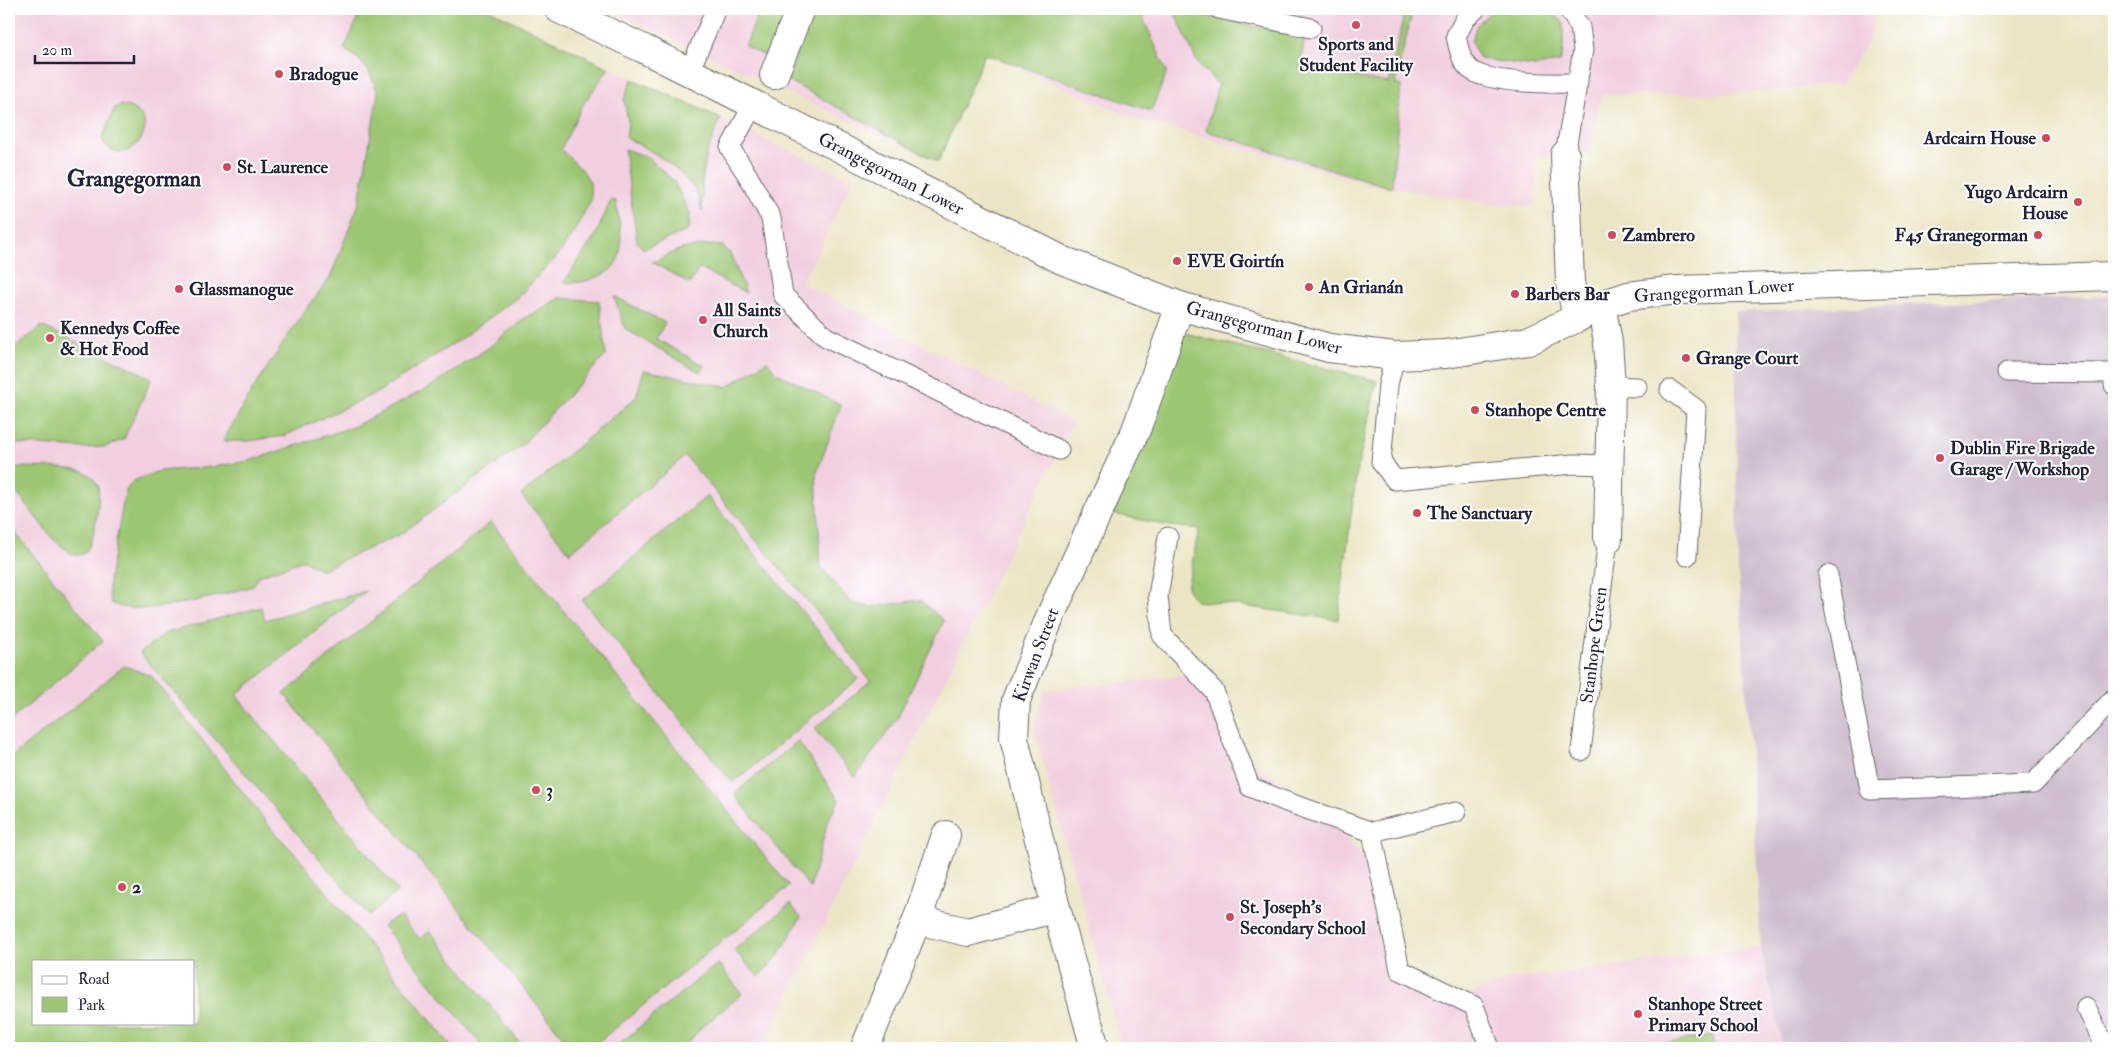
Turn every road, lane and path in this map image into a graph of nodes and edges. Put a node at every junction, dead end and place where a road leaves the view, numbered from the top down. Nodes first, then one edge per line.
1 (559, 9) edge
2 (716, 9) edge
3 (800, 9) edge
4 (1219, 9) edge
5 (1476, 9) edge
6 (1568, 9) edge
7 (1312, 28) dead end
8 (689, 72) junction
9 (774, 75) dead end
10 (1578, 82) junction
11 (752, 105) junction
12 (1565, 155) joint
13 (2114, 276) edge
14 (1600, 304) junction
15 (1180, 306) junction
16 (1577, 318) junction
17 (1395, 356) junction
18 (2007, 372) dead end
19 (2114, 385) edge
20 (1670, 390) dead end
21 (1059, 450) dead end
22 (1608, 465) junction
23 (1168, 537) dead end
24 (1608, 539) joint
25 (1688, 556) dead end
26 (1828, 575) dead end
27 (2114, 698) edge
28 (1581, 751) dead end
29 (1456, 812) dead end
30 (1372, 832) junction
31 (946, 835) dead end
32 (1056, 908) junction
33 (917, 920) junction
34 (2086, 1007) dead end
35 (865, 1048) edge
36 (1095, 1048) edge
37 (1490, 1048) edge
38 (2106, 1048) edge

1 - 8 street, Grangegorman Lower
2 - 8 lane
3 - 9 street
4 - 7 lane
5 - 10 lane
6 - 10 lane
8 - 11 street, Grangegorman Lower
10 - 12 lane
11 - 15 street, Grangegorman Lower
11 - 21 lane
12 - 16 street
13 - 14 street, Grangegorman Lower
14 - 16 street, Grangegorman Lower
14 - 22 street
15 - 17 street, Grangegorman Lower
15 - 32 street, Kirwan Street
16 - 17 street, Grangegorman Lower
17 - 22 lane
18 - 19 lane
20 - 25 lane
22 - 24 street
23 - 30 lane
24 - 28 lane, Stanhope Green
26 - 27 lane
29 - 30 lane
30 - 37 lane
31 - 33 street
32 - 33 street
32 - 36 street, Kirwan Street
33 - 35 street
34 - 38 lane

